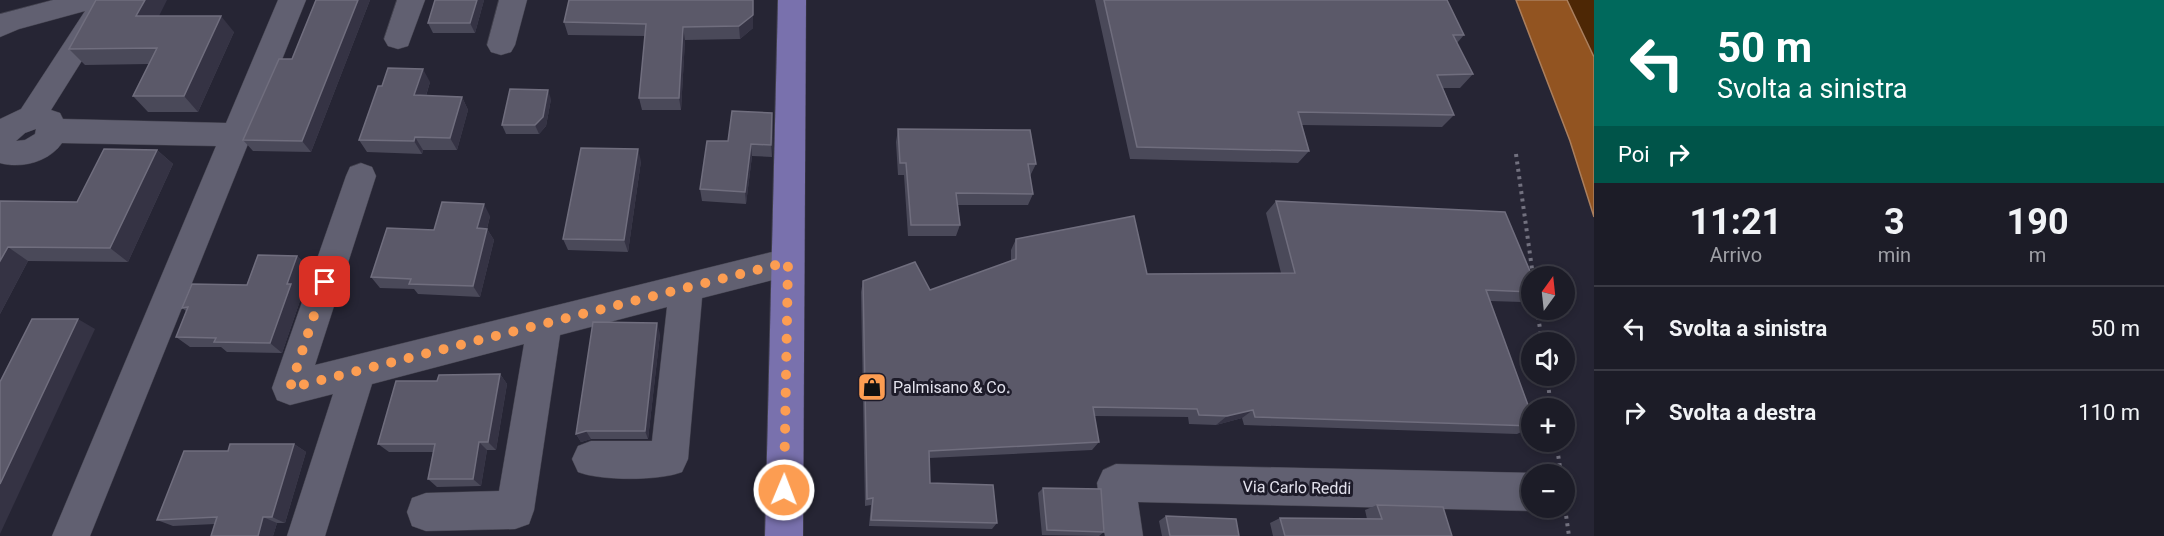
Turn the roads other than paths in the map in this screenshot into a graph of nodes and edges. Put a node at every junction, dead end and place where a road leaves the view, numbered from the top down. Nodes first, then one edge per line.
1 (91, 0) edge
2 (106, 0) edge
3 (292, 0) edge
4 (411, 0) edge
5 (513, 0) edge
6 (792, 0) edge
7 (0, 27) edge
8 (398, 39) dead end
9 (501, 45) dead end
10 (41, 124) junction
11 (235, 135) junction
12 (5, 150) edge
13 (361, 176) dead end
14 (788, 262) junction
15 (686, 287) junction
16 (545, 323) junction
17 (358, 370) junction
18 (591, 459) dead end
19 (1521, 492) edge
20 (426, 512) dead end
21 (71, 536) edge
22 (306, 536) edge
23 (784, 536) edge
24 (1124, 536) edge

1 - 7 street
2 - 10 street
3 - 11 street
4 - 8 street
5 - 9 street
6 - 14 main road
10 - 11 street
10 - 12 street
11 - 21 street
13 - 17 street
14 - 15 street
14 - 23 main road
15 - 16 street
15 - 18 street
16 - 17 street
16 - 20 street
17 - 22 street
19 - 24 street, Via Carlo Reddi

